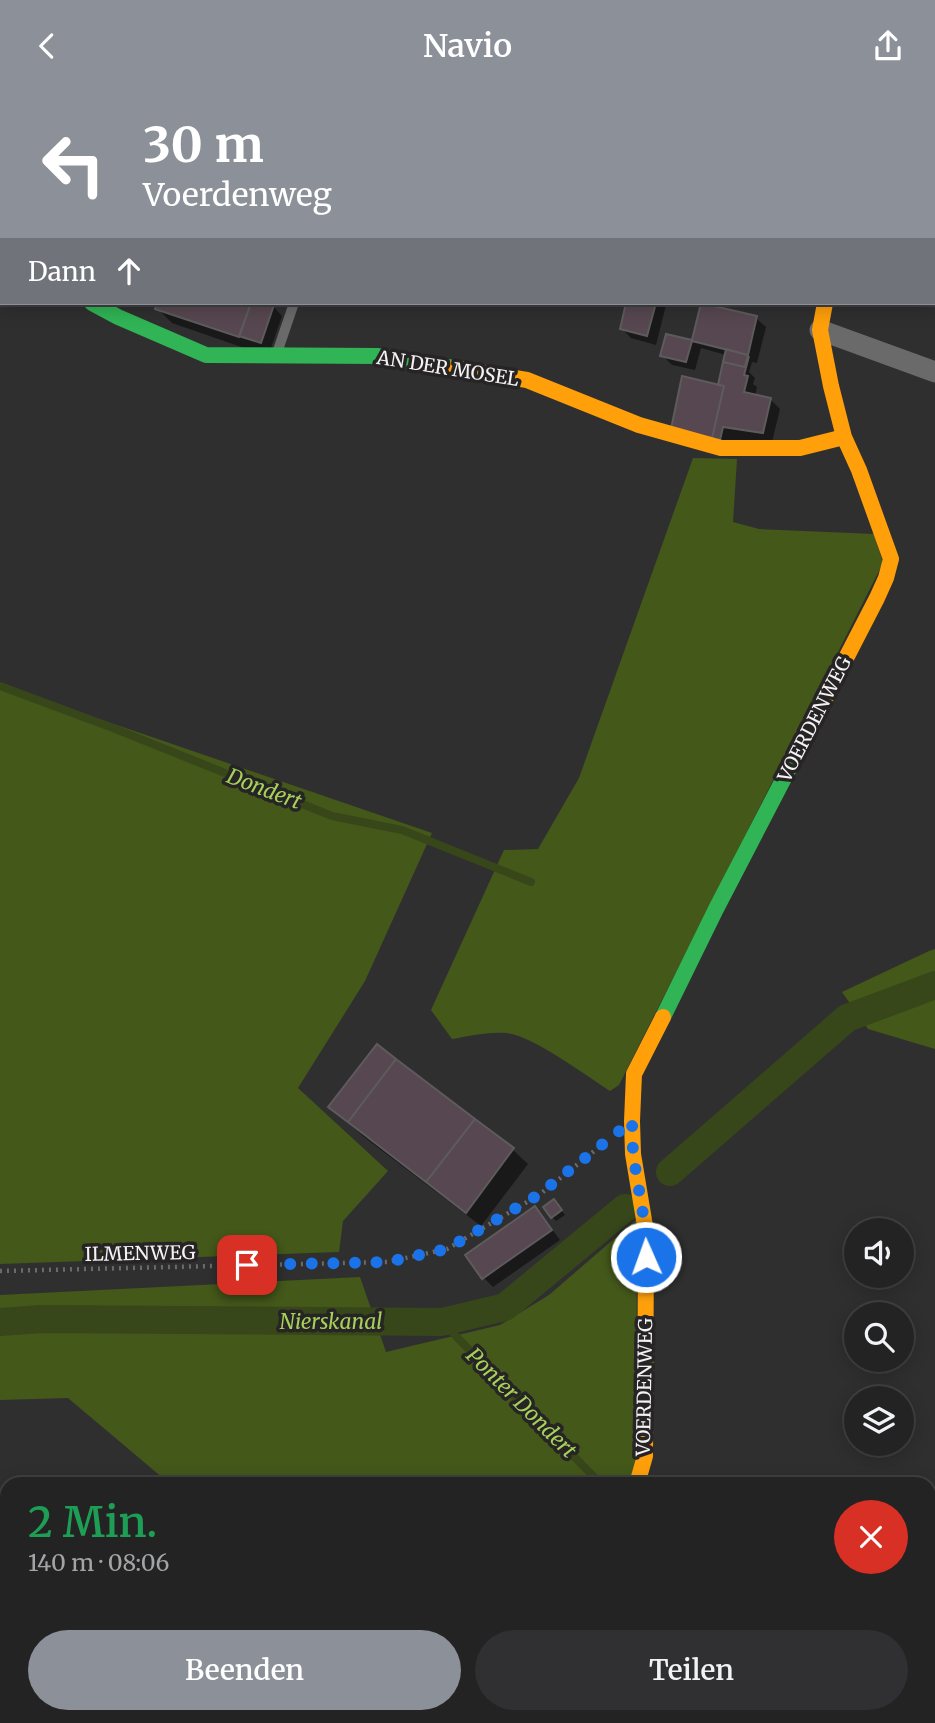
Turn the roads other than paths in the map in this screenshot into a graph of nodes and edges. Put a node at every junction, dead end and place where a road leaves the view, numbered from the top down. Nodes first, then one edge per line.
1 (96, 305) edge
2 (292, 305) edge
3 (825, 305) edge
4 (820, 330) junction
5 (276, 355) junction
6 (935, 372) edge
7 (844, 437) junction
8 (639, 1477) edge

1 - 5 street, AN DER MOSEL
2 - 5 lane
3 - 4 street, VOERDENWEG
4 - 6 street
4 - 7 street, VOERDENWEG
5 - 7 street, AN DER MOSEL
7 - 8 street, VOERDENWEG

